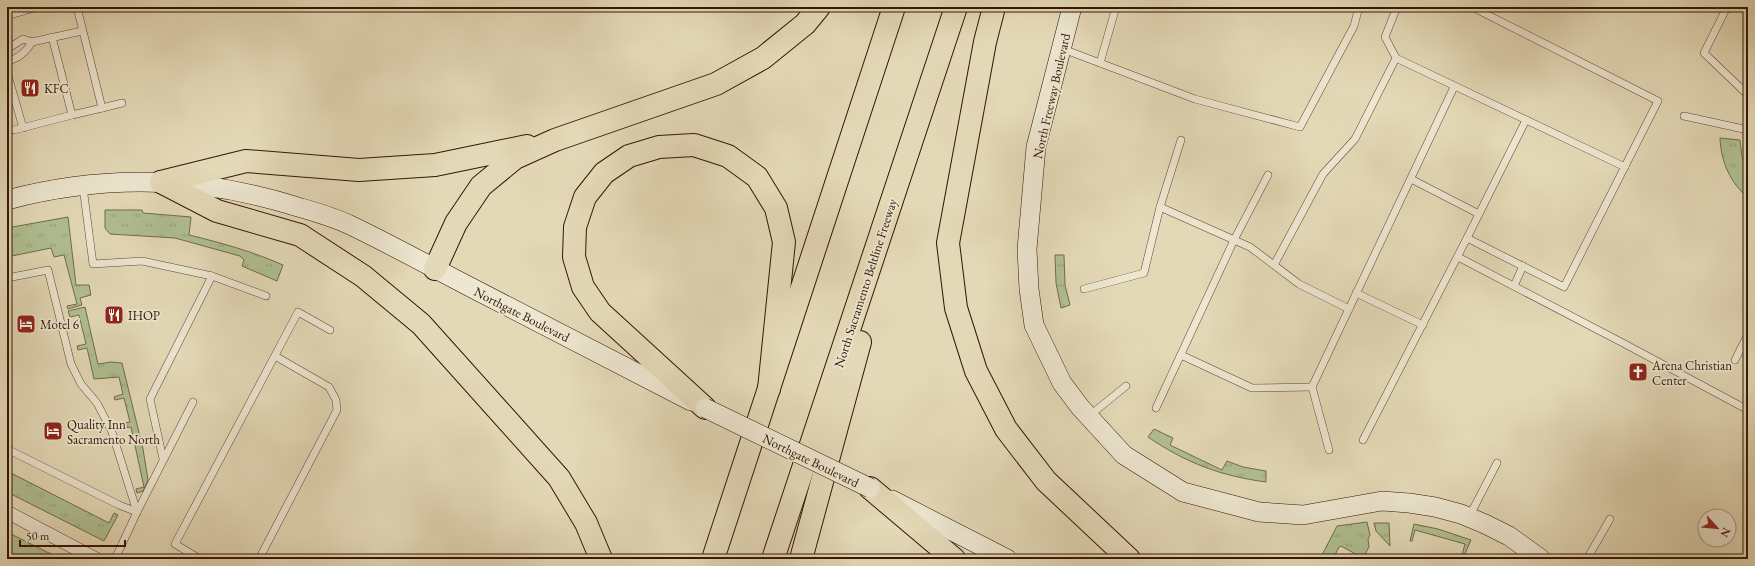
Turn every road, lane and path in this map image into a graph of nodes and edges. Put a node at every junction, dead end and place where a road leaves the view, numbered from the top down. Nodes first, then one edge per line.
1 (37, 7) edge
2 (77, 7) edge
3 (819, 7) edge
4 (894, 7) edge
5 (956, 7) edge
6 (994, 7) edge
7 (1072, 7) edge
8 (1116, 7) edge
9 (1359, 7) edge
10 (1397, 7) edge
11 (1472, 7) edge
12 (1727, 7) edge
13 (7, 16) edge
14 (82, 31) junction
15 (52, 37) junction
16 (32, 42) junction
17 (7, 49) edge
18 (1061, 49) junction
19 (1396, 58) junction
20 (7, 61) edge
21 (1100, 63) junction
22 (7, 72) edge
23 (1454, 87) junction
24 (1748, 95) edge
25 (925, 102) junction
26 (122, 104) dead end
27 (102, 108) junction
28 (72, 115) junction
29 (1684, 116) dead end
30 (1526, 120) junction
31 (23, 128) junction
32 (14, 130) dead end
33 (1748, 130) edge
34 (555, 140) junction
35 (1181, 140) dead end
36 (1625, 166) junction
37 (1268, 175) dead end
38 (1410, 179) junction
39 (160, 182) junction
40 (83, 185) junction
41 (7, 200) edge
42 (1160, 207) junction
43 (1479, 214) junction
44 (1467, 238) junction
45 (1234, 240) junction
46 (1458, 257) junction
47 (1274, 265) junction
48 (1523, 266) junction
49 (435, 269) junction
50 (212, 276) junction
51 (7, 278) edge
52 (1514, 286) junction
53 (1084, 289) dead end
54 (1356, 293) junction
55 (266, 296) dead end
56 (1349, 309) junction
57 (1422, 325) junction
58 (330, 330) dead end
59 (1748, 334) edge
60 (1181, 355) junction
61 (275, 356) junction
62 (1735, 360) dead end
63 (1126, 386) dead end
64 (1312, 387) junction
65 (769, 389) junction
66 (193, 402) dead end
67 (705, 408) junction
68 (1156, 408) dead end
69 (1748, 410) edge
70 (1089, 416) junction
71 (1363, 440) dead end
72 (7, 448) edge
73 (1329, 450) dead end
74 (164, 459) junction
75 (1497, 463) dead end
76 (870, 488) junction
77 (7, 512) edge
78 (137, 512) junction
79 (1469, 518) junction
80 (1610, 519) dead end
81 (96, 559) edge
82 (115, 559) edge
83 (200, 559) edge
84 (259, 559) edge
85 (601, 559) edge
86 (713, 559) edge
87 (773, 559) edge
88 (801, 559) edge
89 (954, 559) edge
90 (1007, 559) edge
91 (1129, 559) edge
92 (1541, 559) edge
93 (1587, 559) edge

1 - 13 lane
2 - 14 lane
3 - 34 highway
4 - 65 highway
5 - 25 highway, North Sacramento Beltline Freeway
6 - 91 highway
7 - 18 main road, North Freeway Boulevard
8 - 21 lane
9 - 21 lane
10 - 19 lane
11 - 36 lane
12 - 24 lane
14 - 15 lane
14 - 27 lane
15 - 16 lane
15 - 28 lane
16 - 17 lane
16 - 20 lane
18 - 21 lane
18 - 70 main road, North Freeway Boulevard
19 - 23 lane
19 - 47 lane
22 - 31 lane
23 - 30 lane
23 - 38 lane
25 - 87 highway, North Sacramento Beltline Freeway
25 - 88 highway
26 - 27 lane
27 - 28 lane
28 - 31 lane
29 - 33 lane
30 - 36 lane
30 - 43 lane
31 - 32 lane
34 - 39 highway
34 - 49 highway
35 - 42 lane
36 - 48 lane
37 - 45 lane
38 - 43 lane
38 - 54 lane
39 - 40 main road, Northgate Boulevard
39 - 49 main road, Northgate Boulevard
39 - 85 highway
40 - 41 main road, Northgate Boulevard
40 - 50 lane
42 - 45 lane
42 - 53 lane
43 - 44 lane
44 - 46 lane
44 - 48 lane
45 - 47 lane
45 - 60 lane
46 - 52 lane
46 - 57 lane
47 - 56 lane
48 - 52 lane
49 - 67 main road, Northgate Boulevard
50 - 55 lane
50 - 74 lane
51 - 78 lane
52 - 69 lane
54 - 56 lane
54 - 57 lane
56 - 64 lane
57 - 71 lane
58 - 61 lane
59 - 62 lane
60 - 64 lane
60 - 68 lane
61 - 83 lane
61 - 84 lane
63 - 70 lane
64 - 73 lane
65 - 67 highway
65 - 86 highway
66 - 74 lane
67 - 76 main road, Northgate Boulevard, bridge
70 - 79 main road, North Freeway Boulevard
72 - 78 lane
74 - 78 lane
75 - 79 lane
76 - 89 highway
76 - 90 main road, Northgate Boulevard
77 - 81 street
78 - 82 lane
79 - 92 main road, North Freeway Boulevard
80 - 93 lane

